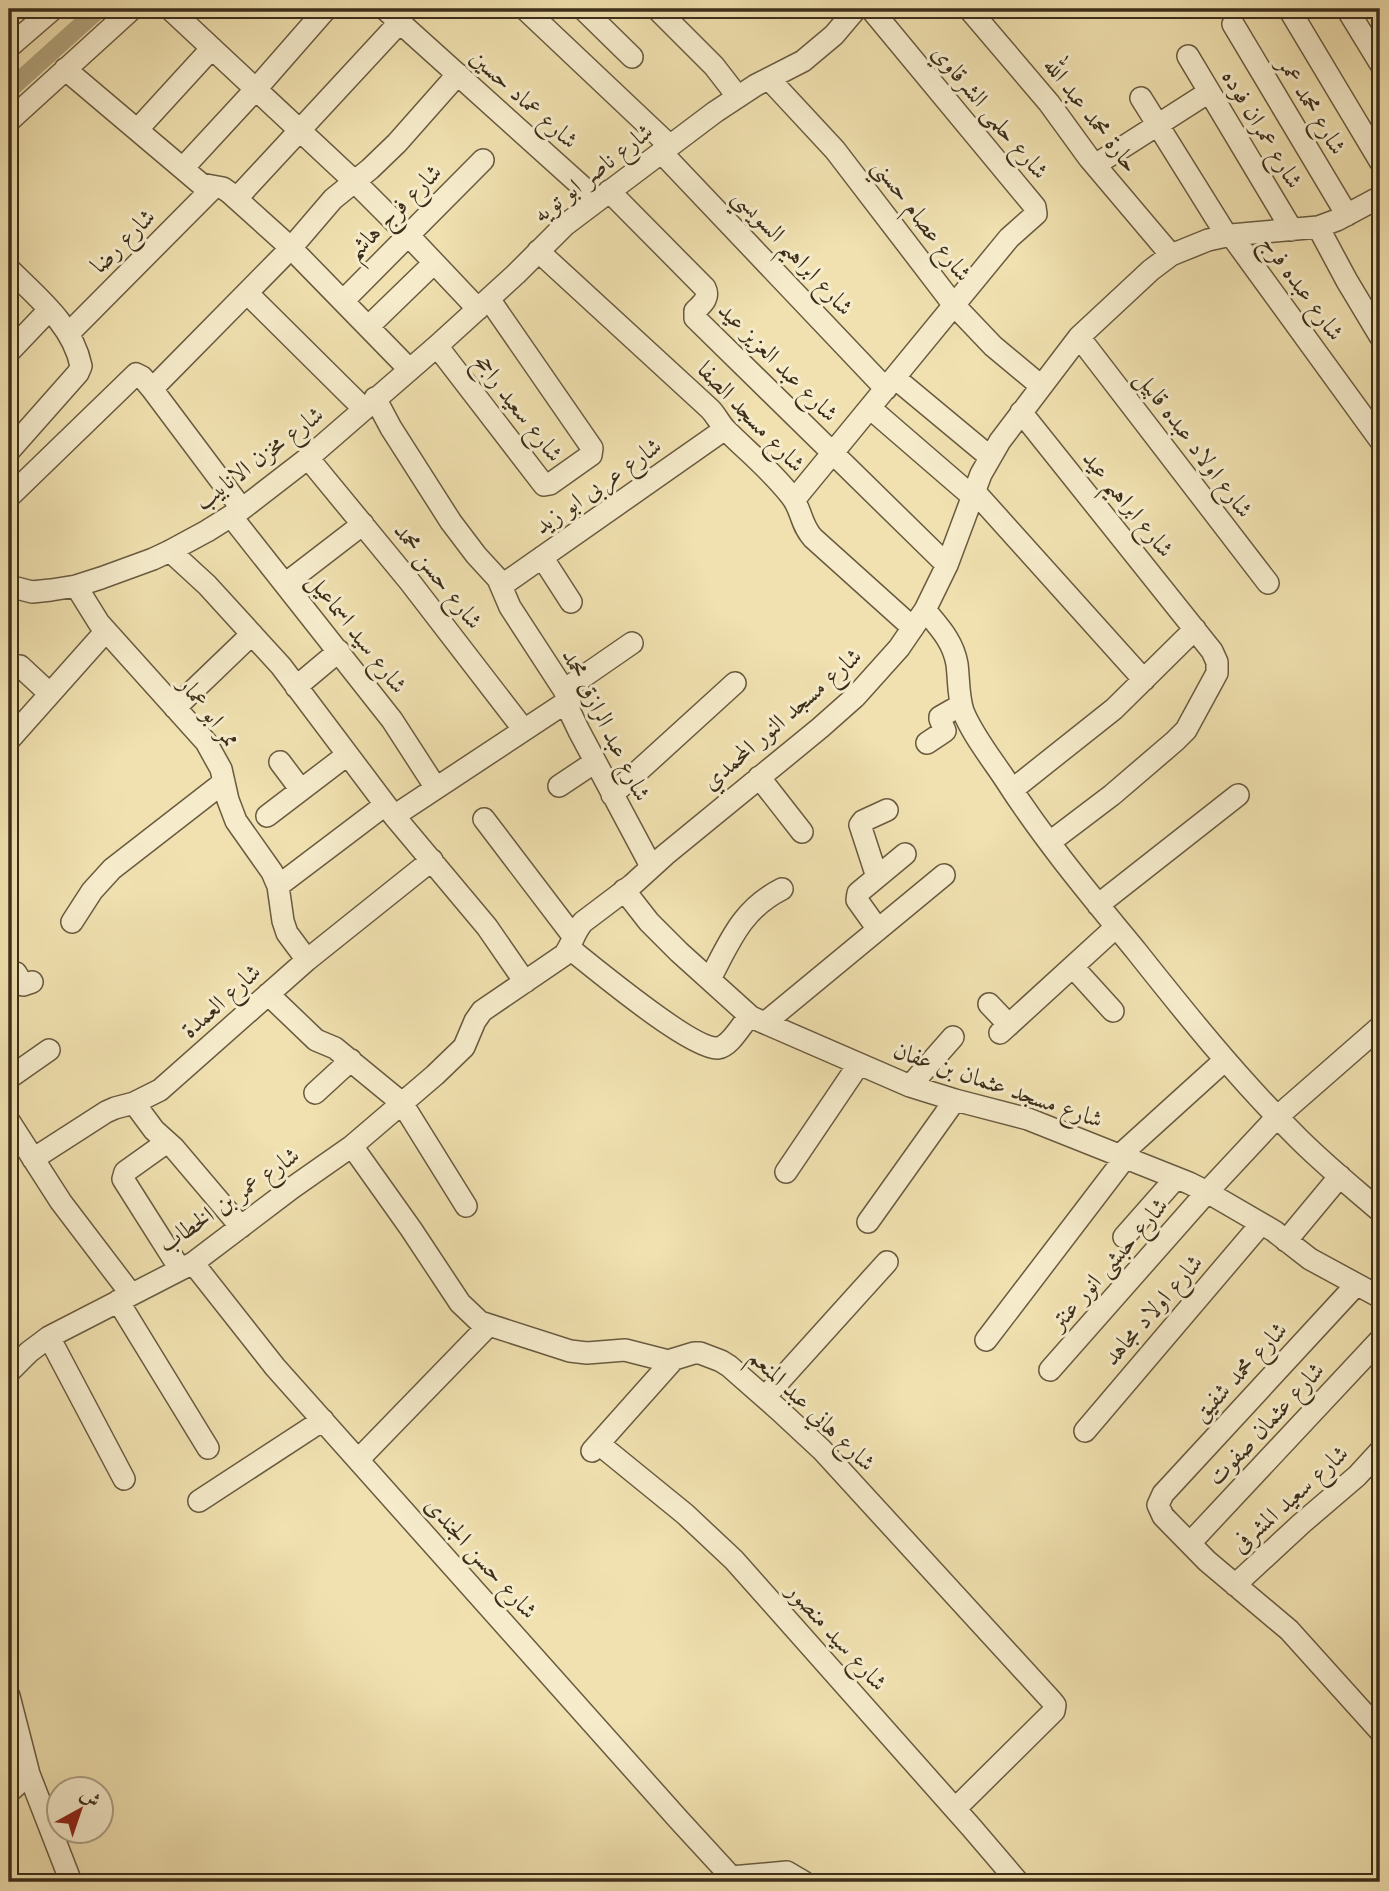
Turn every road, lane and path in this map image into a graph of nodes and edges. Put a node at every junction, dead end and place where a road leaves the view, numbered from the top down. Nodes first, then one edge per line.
1 (53, 9) edge
2 (132, 9) edge
3 (170, 9) edge
4 (326, 9) edge
5 (525, 9) edge
6 (583, 9) edge
7 (657, 9) edge
8 (856, 9) edge
9 (871, 9) edge
10 (970, 9) edge
11 (1289, 9) edge
12 (1347, 9) edge
13 (393, 16) edge
14 (1233, 24) dead end
15 (14, 34) edge
16 (212, 48) junction
17 (1188, 56) dead end
18 (632, 57) dead end
19 (1380, 63) edge
20 (65, 69) junction
21 (458, 74) junction
22 (769, 79) junction
23 (256, 89) junction
24 (1209, 92) junction
25 (738, 97) junction
26 (1141, 98) dead end
27 (9, 121) edge
28 (1157, 125) junction
29 (137, 130) junction
30 (301, 131) junction
31 (665, 149) junction
32 (483, 160) dead end
33 (1380, 161) edge
34 (1095, 165) junction
35 (183, 169) junction
36 (354, 181) junction
37 (214, 187) junction
38 (603, 195) junction
39 (1380, 197) edge
40 (237, 198) junction
41 (1347, 215) junction
42 (1318, 227) junction
43 (1292, 230) junction
44 (408, 235) junction
45 (1229, 235) junction
46 (291, 248) junction
47 (538, 251) junction
48 (1171, 255) junction
49 (434, 263) junction
50 (9, 269) edge
51 (247, 293) junction
52 (342, 301) junction
53 (483, 304) junction
54 (953, 304) junction
55 (49, 310) junction
56 (368, 327) junction
57 (69, 333) junction
58 (1380, 336) edge
59 (1079, 337) junction
60 (437, 346) junction
61 (9, 352) edge
62 (409, 369) junction
63 (890, 383) junction
64 (1041, 386) junction
65 (152, 389) junction
66 (369, 403) junction
67 (870, 408) junction
68 (1021, 412) junction
69 (725, 429) junction
70 (1380, 440) edge
71 (9, 451) edge
72 (833, 453) junction
73 (990, 457) junction
74 (308, 458) junction
75 (974, 494) junction
76 (9, 497) edge
77 (794, 500) junction
78 (236, 512) junction
79 (363, 524) junction
80 (170, 551) junction
81 (542, 557) junction
82 (947, 565) junction
83 (1268, 583) dead end
84 (285, 584) junction
85 (9, 586) edge
86 (76, 586) junction
87 (501, 586) junction
88 (572, 602) dead end
89 (925, 610) junction
90 (913, 628) junction
91 (1195, 629) junction
92 (106, 631) junction
93 (252, 634) junction
94 (632, 643) dead end
95 (339, 651) junction
96 (9, 674) edge
97 (1144, 680) junction
98 (735, 683) dead end
99 (296, 687) junction
100 (50, 693) junction
101 (566, 695) junction
102 (961, 705) junction
103 (175, 708) junction
104 (524, 730) junction
105 (9, 740) edge
106 (928, 743) dead end
107 (347, 755) junction
108 (280, 762) dead end
109 (594, 762) junction
110 (759, 777) junction
111 (224, 782) junction
112 (559, 786) dead end
113 (436, 788) junction
114 (301, 790) junction
115 (1012, 790) junction
116 (612, 795) junction
117 (1238, 795) dead end
118 (887, 810) dead end
119 (389, 811) junction
120 (267, 816) dead end
121 (484, 820) dead end
122 (802, 832) dead end
123 (1050, 842) junction
124 (905, 854) dead end
125 (432, 860) junction
126 (651, 866) junction
127 (944, 874) dead end
128 (877, 877) junction
129 (278, 886) junction
130 (782, 889) dead end
131 (624, 890) junction
132 (1098, 905) junction
133 (72, 922) dead end
134 (1116, 927) junction
135 (877, 928) junction
136 (571, 942) junction
137 (307, 960) junction
138 (1073, 967) junction
139 (9, 977) edge
140 (710, 978) junction
141 (32, 982) dead end
142 (525, 982) junction
143 (268, 994) junction
144 (989, 1004) dead end
145 (1113, 1010) dead end
146 (759, 1019) junction
147 (1380, 1027) edge
148 (953, 1037) dead end
149 (49, 1050) dead end
150 (351, 1060) junction
151 (1225, 1060) junction
152 (859, 1064) junction
153 (9, 1078) edge
154 (910, 1086) junction
155 (315, 1093) dead end
156 (955, 1100) junction
157 (134, 1103) junction
158 (402, 1103) junction
159 (1277, 1117) junction
160 (9, 1121) edge
161 (167, 1142) junction
162 (352, 1146) junction
163 (1122, 1157) junction
164 (33, 1159) junction
165 (786, 1172) dead end
166 (1340, 1176) junction
167 (1176, 1178) junction
168 (1207, 1192) junction
169 (466, 1206) dead end
170 (1380, 1211) edge
171 (868, 1222) dead end
172 (1261, 1224) junction
173 (241, 1227) junction
174 (1124, 1237) dead end
175 (1286, 1241) junction
176 (887, 1262) dead end
177 (187, 1266) junction
178 (1356, 1285) junction
179 (1380, 1297) edge
180 (125, 1298) junction
181 (488, 1326) junction
182 (49, 1337) junction
183 (986, 1340) dead end
184 (1380, 1340) edge
185 (674, 1359) junction
186 (1050, 1370) dead end
187 (9, 1372) edge
188 (765, 1397) junction
189 (323, 1420) junction
190 (1084, 1431) dead end
191 (208, 1448) dead end
192 (1380, 1451) edge
193 (358, 1460) junction
194 (124, 1479) dead end
195 (198, 1501) dead end
196 (1190, 1544) junction
197 (1235, 1585) junction
198 (9, 1696) edge
199 (1380, 1731) edge
200 (29, 1774) junction
201 (9, 1792) edge
202 (955, 1809) junction
203 (733, 1880) edge
204 (71, 1882) edge
205 (804, 1882) edge
206 (1018, 1882) edge

1 - 15 street
2 - 20 street
3 - 16 street
4 - 23 street
5 - 31 street, شارع ابراهيم السويسي
6 - 18 street
7 - 25 street
8 - 22 street, شارع ناصر ابو تويه
9 - 54 street, شارع حلمى الشرقاوي
10 - 34 street, حارة محمد عبد الله
11 - 33 street
12 - 19 street
13 - 21 street, شارع عماد حسين
13 - 30 street
14 - 41 street, شارع محمد عمر
16 - 23 street
16 - 29 street
17 - 24 street, شارع عمران فوده
20 - 27 street
20 - 29 street
21 - 36 street
21 - 38 street, شارع عماد حسين
22 - 25 street, شارع ناصر ابو تويه
22 - 54 street, شارع عصام حسني
23 - 30 street
23 - 35 street
24 - 28 street
24 - 43 street, شارع عمران فوده
25 - 31 street, شارع ناصر ابو تويه
26 - 28 street, شارع عبده فرج
28 - 34 street
28 - 45 street, شارع عبده فرج
29 - 35 street
30 - 36 street
30 - 40 street
31 - 38 street, شارع ناصر ابو تويه
31 - 63 street, شارع ابراهيم السويسي
32 - 44 street, شارع فرج هاشم
34 - 48 street, حارة محمد عبد الله
35 - 37 street
36 - 44 street
36 - 46 street
37 - 40 street
37 - 57 street, شارع رضا
38 - 47 street, شارع ناصر ابو تويه
38 - 72 street, شارع عبد العزيز عيد
39 - 41 street, شارع مسجد النور المحمدي
40 - 46 street
41 - 42 street, شارع مسجد النور المحمدي
42 - 43 street, شارع مسجد النور المحمدي
42 - 58 street
43 - 45 street, شارع مسجد النور المحمدي
44 - 49 street
44 - 52 street, شارع فرج هاشم
45 - 48 street, شارع مسجد النور المحمدي
45 - 70 street, شارع عبده فرج
46 - 51 street
46 - 52 street
47 - 53 street, شارع ناصر ابو تويه
47 - 69 street, شارع مسجد الصفا
48 - 59 street, شارع مسجد النور المحمدي
49 - 53 street
49 - 56 street
50 - 55 street
51 - 65 street
51 - 66 street, شارع عبد الرازق محمد
52 - 56 street
53 - 60 street, شارع ناصر ابو تويه
53 - 60 street, شارع سعيد راجح
54 - 63 street
54 - 64 street, شارع عصام حسني
55 - 57 street
55 - 61 street
56 - 62 street
57 - 71 street
59 - 64 street, شارع مسجد النور المحمدي
59 - 83 street, شارع اولاد عبده قابيل
60 - 62 street, شارع ناصر ابو تويه
62 - 66 street, شارع ناصر ابو تويه
63 - 67 street
63 - 73 street, شارع ابراهيم السويسي
64 - 68 street, شارع مسجد النور المحمدي
65 - 76 street
65 - 78 street, شارع سيد اسماعيل
66 - 74 street, شارع مخزن الانابيب
66 - 87 street, شارع عبد الرازق محمد
67 - 72 street
67 - 75 street
68 - 73 street, شارع مسجد النور المحمدي
68 - 91 street, شارع ابراهيم عيد
69 - 77 street, شارع مسجد الصفا
69 - 81 street, شارع عربى ابو زيد
72 - 77 street
72 - 82 street, شارع عبد العزيز عيد
73 - 75 street, شارع مسجد النور المحمدي
74 - 78 street, شارع مخزن الانابيب
74 - 79 street, شارع حسن محمد
75 - 82 street, شارع مسجد النور المحمدي
75 - 97 street
77 - 90 street, شارع مسجد الصفا
78 - 80 street, شارع مخزن الانابيب
78 - 84 street, شارع سيد اسماعيل
79 - 84 street
79 - 104 street, شارع حسن محمد
80 - 86 street, شارع مخزن الانابيب
80 - 93 street
81 - 87 street, شارع عربى ابو زيد
81 - 88 street
82 - 89 street, شارع مسجد النور المحمدي
84 - 95 street, شارع سيد اسماعيل
85 - 86 street, شارع مخزن الانابيب
86 - 92 street, ممر ابو عمار
87 - 101 street, شارع عبد الرازق محمد
89 - 90 street, شارع مسجد النور المحمدي
89 - 102 street
90 - 110 street, شارع مسجد النور المحمدي
91 - 97 street
91 - 123 street, شارع ابراهيم عيد
92 - 100 street
92 - 103 street, ممر ابو عمار
93 - 99 street
93 - 103 street
94 - 101 street
95 - 99 street
95 - 113 street, شارع سيد اسماعيل
96 - 100 street
97 - 115 street
98 - 116 street
99 - 107 street
100 - 105 street
101 - 104 street
101 - 109 street, شارع عبد الرازق محمد
102 - 106 street
102 - 115 street
103 - 111 street, ممر ابو عمار
104 - 113 street
107 - 114 street
107 - 119 street
108 - 114 street
109 - 112 street
109 - 116 street, شارع عبد الرازق محمد
110 - 122 street
110 - 126 street, شارع مسجد النور المحمدي
111 - 129 street, ممر ابو عمار
111 - 133 street
113 - 119 street
114 - 120 street
115 - 123 street
116 - 126 street, شارع عبد الرازق محمد
117 - 132 street
118 - 128 street
119 - 125 street
119 - 129 street
121 - 136 street
123 - 132 street
124 - 128 street
125 - 137 street, شارع العمدة
125 - 142 street
126 - 131 street, شارع مسجد النور المحمدي
127 - 135 street
128 - 135 street
129 - 137 street, ممر ابو عمار
130 - 140 street
131 - 136 street, شارع مسجد النور المحمدي
131 - 140 street, شارع مسجد عثمان بن عفان
132 - 134 street
134 - 138 street
134 - 151 street
135 - 146 street
136 - 142 street, شارع مسجد النور المحمدي
136 - 146 street
137 - 143 street, شارع العمدة
138 - 144 street
138 - 145 street
139 - 141 street
140 - 146 street, شارع مسجد عثمان بن عفان
142 - 158 street, شارع مسجد النور المحمدي
143 - 150 street
143 - 157 street, شارع العمدة
146 - 152 street, شارع مسجد عثمان بن عفان
147 - 159 street, شارع حبشى انور عنتر
148 - 154 street
149 - 153 street
150 - 155 street
150 - 158 street
151 - 159 street
151 - 163 street
152 - 154 street, شارع مسجد عثمان بن عفان
152 - 165 street
154 - 156 street, شارع مسجد عثمان بن عفان
156 - 163 street, شارع مسجد عثمان بن عفان
156 - 171 street
157 - 161 street
157 - 164 street, شارع العمدة
158 - 162 street, شارع عمر بن الخطاب
158 - 169 street
159 - 166 street
159 - 168 street, شارع حبشى انور عنتر
160 - 164 street
161 - 173 street
161 - 177 street, شارع حسن الجندى
162 - 173 street, شارع عمر بن الخطاب
162 - 181 street, شارع هاني عبد المنعم
163 - 167 street, شارع مسجد عثمان بن عفان
163 - 183 street
164 - 180 street
166 - 170 street
166 - 175 street
167 - 168 street, شارع مسجد عثمان بن عفان
167 - 174 street
168 - 172 street, شارع مسجد عثمان بن عفان
168 - 186 street, شارع حبشى انور عنتر
172 - 175 street, شارع مسجد عثمان بن عفان
172 - 190 street, شارع اولاد مجاهد
173 - 177 street, شارع عمر بن الخطاب
175 - 178 street, شارع مسجد عثمان بن عفان
176 - 188 street
177 - 180 street, شارع عمر بن الخطاب
177 - 189 street, شارع حسن الجندى
178 - 179 street, شارع مسجد عثمان بن عفان
178 - 196 street, شارع محمد شفيق
180 - 182 street, شارع عمر بن الخطاب
180 - 191 street
181 - 185 street, شارع هاني عبد المنعم
181 - 193 street
182 - 187 street, شارع عمر بن الخطاب
182 - 194 street
184 - 196 street, شارع عثمان صفوت
185 - 188 street, شارع هاني عبد المنعم
185 - 202 street, شارع سيد منصور
188 - 202 street, شارع هاني عبد المنعم
189 - 193 street, شارع حسن الجندى
189 - 195 street
192 - 197 street, شارع سعيد المشرفى
193 - 203 street, شارع حسن الجندى
196 - 197 street
197 - 199 street
198 - 200 street
200 - 201 street
200 - 204 street
202 - 206 street, شارع سيد منصور
203 - 205 street

